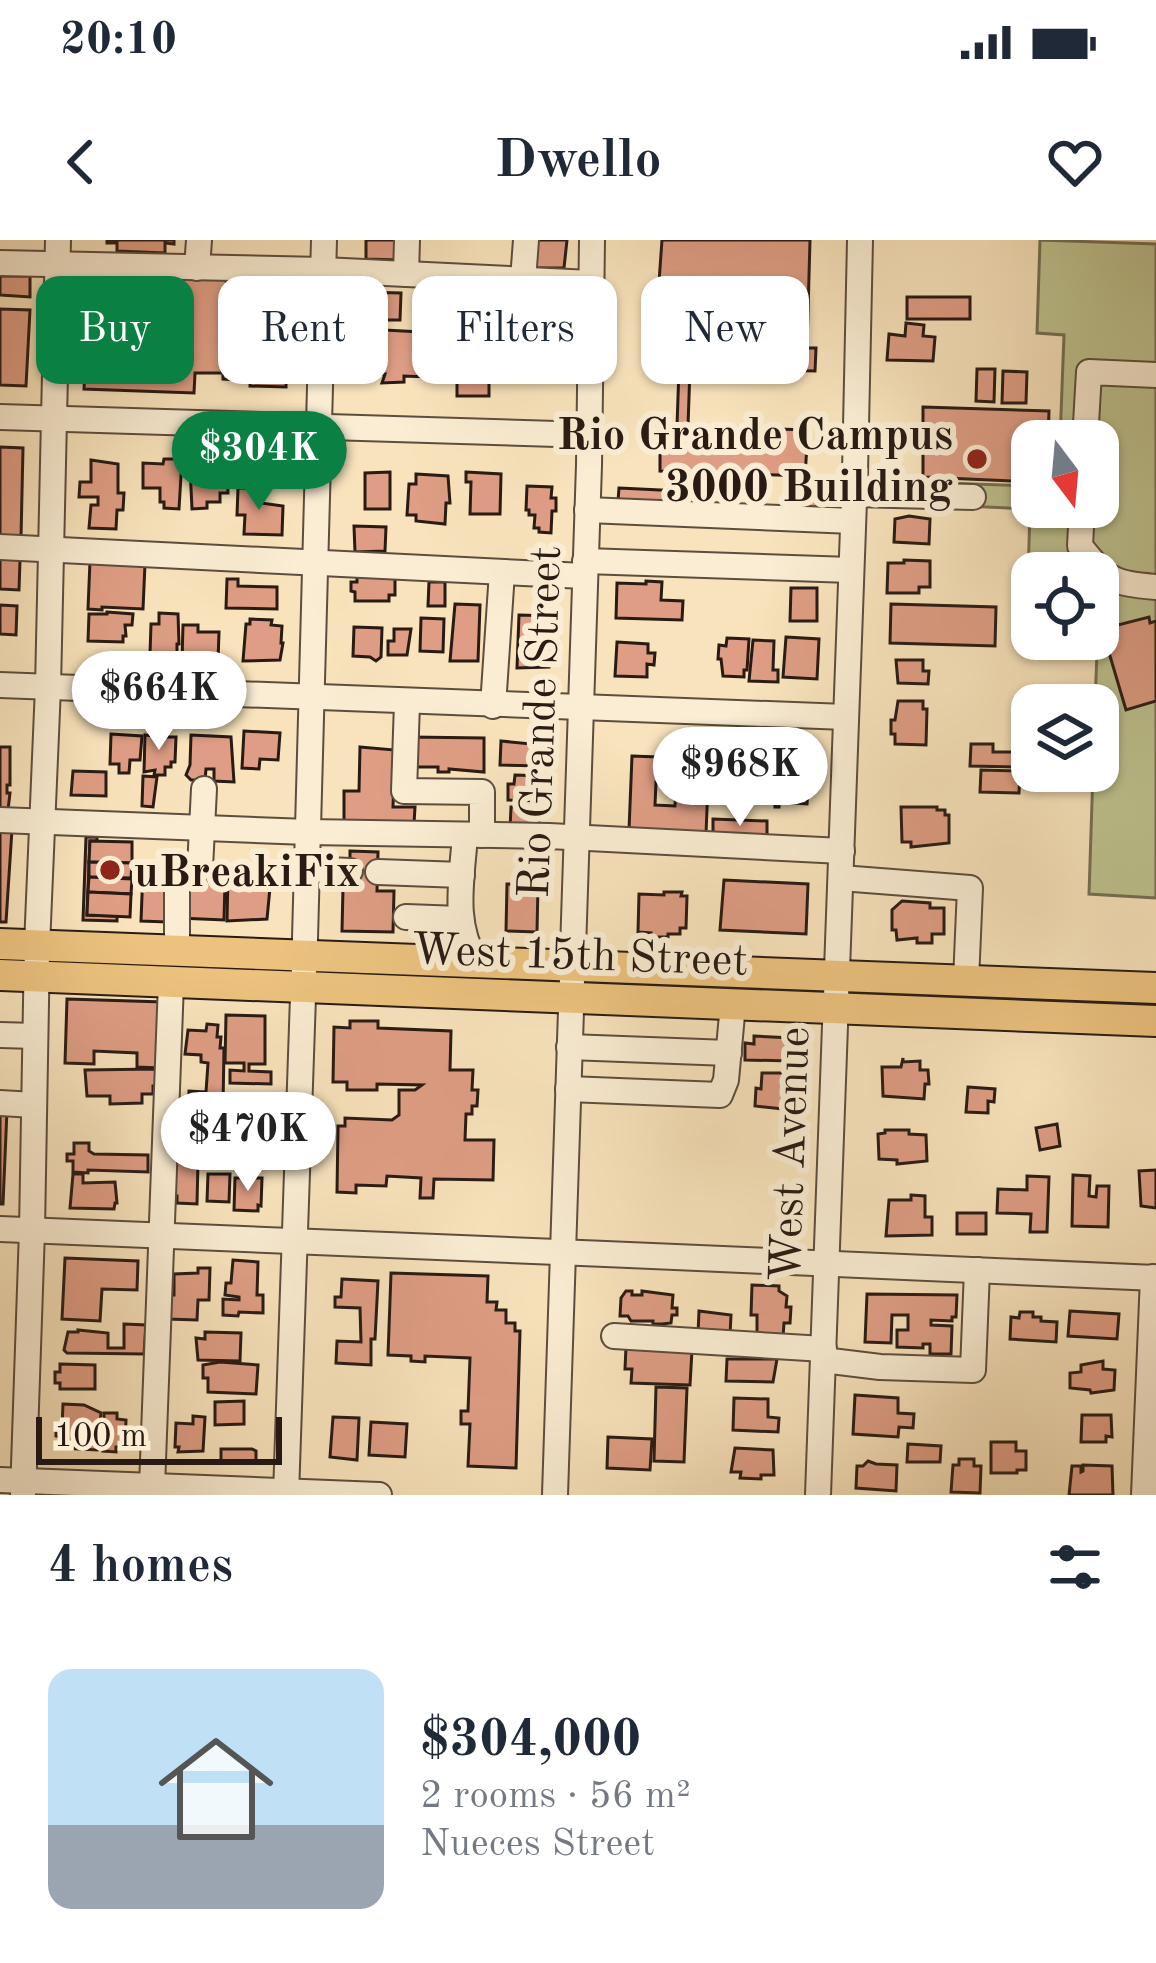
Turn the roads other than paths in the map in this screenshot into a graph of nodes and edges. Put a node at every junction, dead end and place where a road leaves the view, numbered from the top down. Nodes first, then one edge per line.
1 (199, 240) edge
2 (324, 240) edge
3 (406, 240) edge
4 (526, 240) edge
5 (592, 240) edge
6 (860, 240) edge
7 (58, 252) edge
8 (0, 263) edge
9 (197, 268) junction
10 (322, 271) junction
11 (406, 274) junction
12 (445, 276) edge
13 (524, 276) edge
14 (591, 276) edge
15 (1156, 375) edge
16 (590, 384) edge
17 (0, 417) edge
18 (53, 419) junction
19 (1086, 420) edge
20 (320, 427) junction
21 (589, 435) junction
22 (854, 494) junction
23 (973, 497) dead end
24 (587, 510) junction
25 (854, 521) junction
26 (1081, 528) edge
27 (0, 547) edge
28 (51, 547) junction
29 (314, 561) junction
30 (584, 569) junction
31 (851, 570) junction
32 (502, 572) junction
33 (1156, 587) edge
34 (0, 686) edge
35 (48, 687) junction
36 (312, 699) junction
37 (406, 703) junction
38 (493, 706) junction
39 (580, 709) junction
40 (846, 717) junction
41 (204, 789) dead end
42 (0, 820) edge
43 (41, 822) junction
44 (202, 828) junction
45 (308, 832) junction
46 (473, 835) junction
47 (576, 838) junction
48 (842, 851) junction
49 (307, 869) junction
50 (350, 871) dead end
51 (378, 872) dead end
52 (462, 875) junction
53 (841, 878) junction
54 (406, 917) dead end
55 (460, 919) junction
56 (0, 944) edge
57 (177, 951) junction
58 (305, 956) junction
59 (36, 961) junction
60 (476, 962) junction
61 (572, 965) junction
62 (0, 975) edge
63 (836, 976) junction
64 (966, 980) junction
65 (171, 983) junction
66 (304, 987) junction
67 (1156, 988) edge
68 (571, 998) junction
69 (733, 1004) junction
70 (834, 1010) junction
71 (1156, 1021) edge
72 (0, 1035) edge
73 (35, 1036) junction
74 (569, 1047) junction
75 (729, 1053) junction
76 (568, 1089) junction
77 (0, 1102) edge
78 (34, 1105) junction
79 (0, 1228) edge
80 (32, 1230) junction
81 (160, 1236) junction
82 (295, 1239) junction
83 (564, 1250) junction
84 (827, 1264) junction
85 (976, 1270) junction
86 (1155, 1278) edge
87 (614, 1336) dead end
88 (831, 1358) junction
89 (15, 1485) edge
90 (152, 1487) junction
91 (286, 1493) edge
92 (379, 1495) edge
93 (554, 1495) edge
94 (818, 1495) edge
95 (1144, 1495) edge

1 - 9 street
2 - 10 street
3 - 11 street
4 - 13 street
5 - 14 street, Rio Grande Street
6 - 22 street, West Avenue
7 - 8 street
7 - 9 street
7 - 18 street
9 - 10 street
10 - 11 street
10 - 20 street
11 - 12 street
15 - 19 street
16 - 21 street, Rio Grande Street
17 - 18 street
18 - 20 street
18 - 28 street
20 - 21 street
20 - 29 street
21 - 24 street, Rio Grande Street
22 - 23 street
22 - 25 street, West Avenue
24 - 25 street
24 - 30 street, Rio Grande Street
25 - 31 street, West Avenue
26 - 33 street
27 - 28 street
28 - 29 street
28 - 35 street
29 - 32 street
29 - 36 street
30 - 31 street
30 - 32 street
30 - 39 street, Rio Grande Street
31 - 40 street, West Avenue
32 - 38 street
34 - 35 street
35 - 36 street
35 - 43 street
36 - 37 street
36 - 45 street
37 - 38 street
37 - 46 street
38 - 39 street
39 - 40 street
39 - 47 street, Rio Grande Street
40 - 48 street, West Avenue
41 - 44 street
42 - 43 street
43 - 44 street
43 - 59 street
44 - 45 street
44 - 57 street
45 - 46 street
45 - 49 street
46 - 47 street
46 - 52 street
47 - 48 street
47 - 61 street, Rio Grande Street
48 - 53 street, West Avenue
49 - 50 street
49 - 58 street
51 - 52 street
52 - 55 street
53 - 63 street, West Avenue
53 - 64 street
54 - 55 street
55 - 60 street
56 - 59 main road, West 15th Street
57 - 58 main road, West 15th Street
57 - 59 main road, West 15th Street
58 - 60 main road, West 15th Street
58 - 66 street
59 - 62 main road, West 15th Street
59 - 65 main road, West 15th Street
59 - 73 street
60 - 61 main road, West 15th Street
61 - 63 main road, West 15th Street
61 - 68 street, Rio Grande Street
63 - 64 main road, West 15th Street
63 - 70 street, West Avenue
64 - 67 main road, West 15th Street
65 - 66 main road, West 15th Street
65 - 81 street
66 - 68 main road, West 15th Street
66 - 82 street
68 - 69 main road, West 15th Street
68 - 74 street, Rio Grande Street
69 - 70 main road, West 15th Street
69 - 75 street
70 - 71 main road, West 15th Street
70 - 84 street, West Avenue
72 - 73 street
73 - 78 street
74 - 75 street
74 - 76 street, Rio Grande Street
75 - 76 street
76 - 83 street, Rio Grande Street
77 - 78 street
78 - 80 street
79 - 80 street
80 - 81 street
80 - 89 street
81 - 82 street
81 - 90 street
82 - 83 street
82 - 91 street
83 - 84 street
83 - 93 street, Rio Grande Street
84 - 85 street
84 - 88 street, West Avenue
85 - 86 street
85 - 88 street
86 - 95 street
87 - 88 street
88 - 94 street, West Avenue
89 - 90 street
90 - 91 street
91 - 92 street

